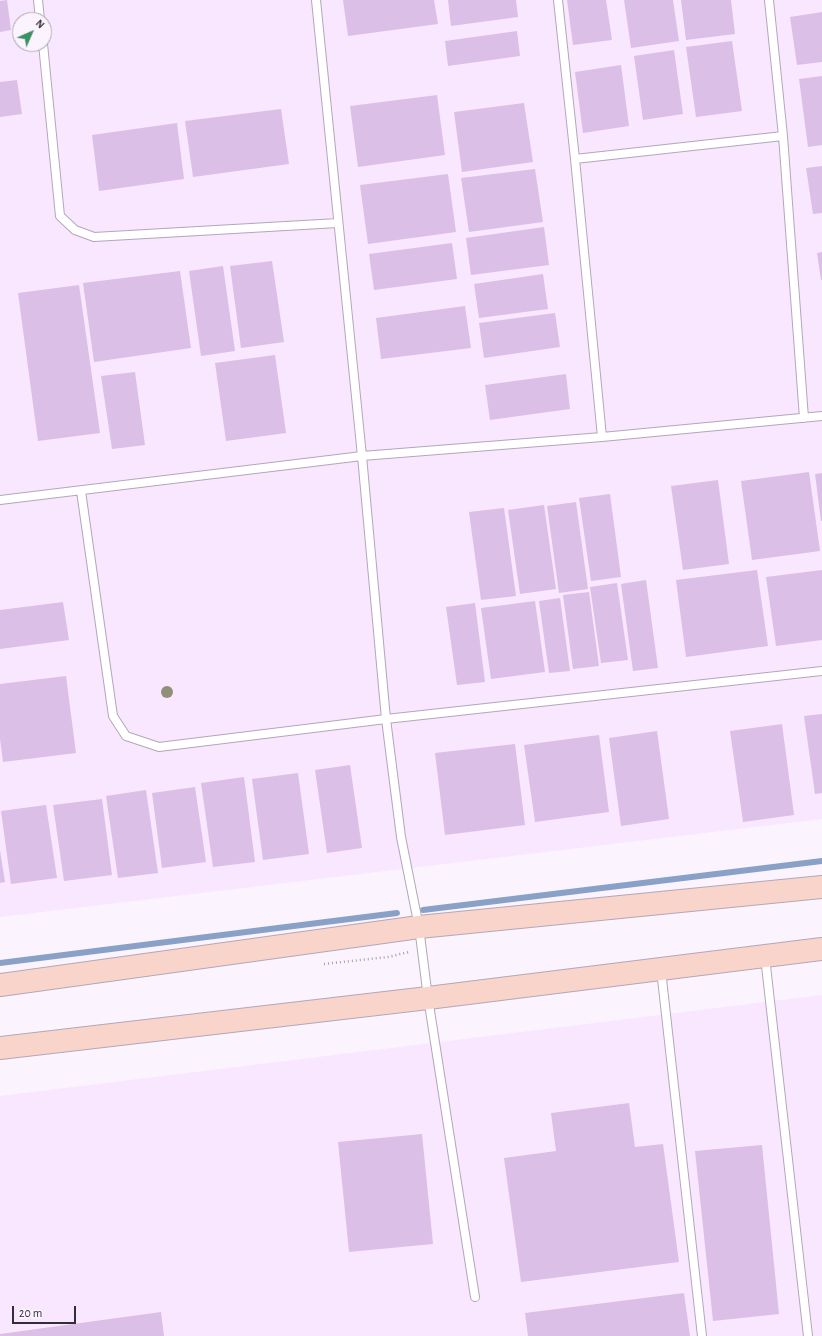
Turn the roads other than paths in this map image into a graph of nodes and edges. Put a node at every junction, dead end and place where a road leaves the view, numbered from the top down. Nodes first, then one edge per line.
1 (38, 0) edge
2 (316, 0) edge
3 (558, 0) edge
4 (768, 0) edge
5 (39, 12) edge
6 (44, 52) edge
7 (782, 136) junction
8 (575, 159) junction
9 (338, 223) junction
10 (822, 416) edge
11 (804, 418) junction
12 (602, 437) junction
13 (362, 456) junction
14 (81, 491) junction
15 (0, 500) edge
16 (822, 671) edge
17 (386, 719) junction
18 (822, 888) edge
19 (419, 928) junction
20 (822, 949) edge
21 (765, 956) junction
22 (661, 969) junction
23 (0, 985) edge
24 (428, 998) junction
25 (0, 1048) edge
26 (475, 1297) dead end
27 (702, 1336) edge
28 (808, 1336) edge

1 - 5 lane
2 - 9 lane
3 - 8 lane
4 - 7 lane
6 - 9 lane
7 - 8 lane
7 - 11 lane
8 - 12 lane
9 - 13 lane
10 - 11 lane
11 - 12 lane
12 - 13 lane
13 - 14 lane
13 - 17 lane
14 - 15 lane
14 - 17 lane
16 - 17 lane
17 - 19 lane
18 - 19 street
19 - 23 street
19 - 24 lane
20 - 21 street
21 - 22 street
21 - 28 lane
22 - 24 street
22 - 27 lane
24 - 25 street
24 - 26 lane

